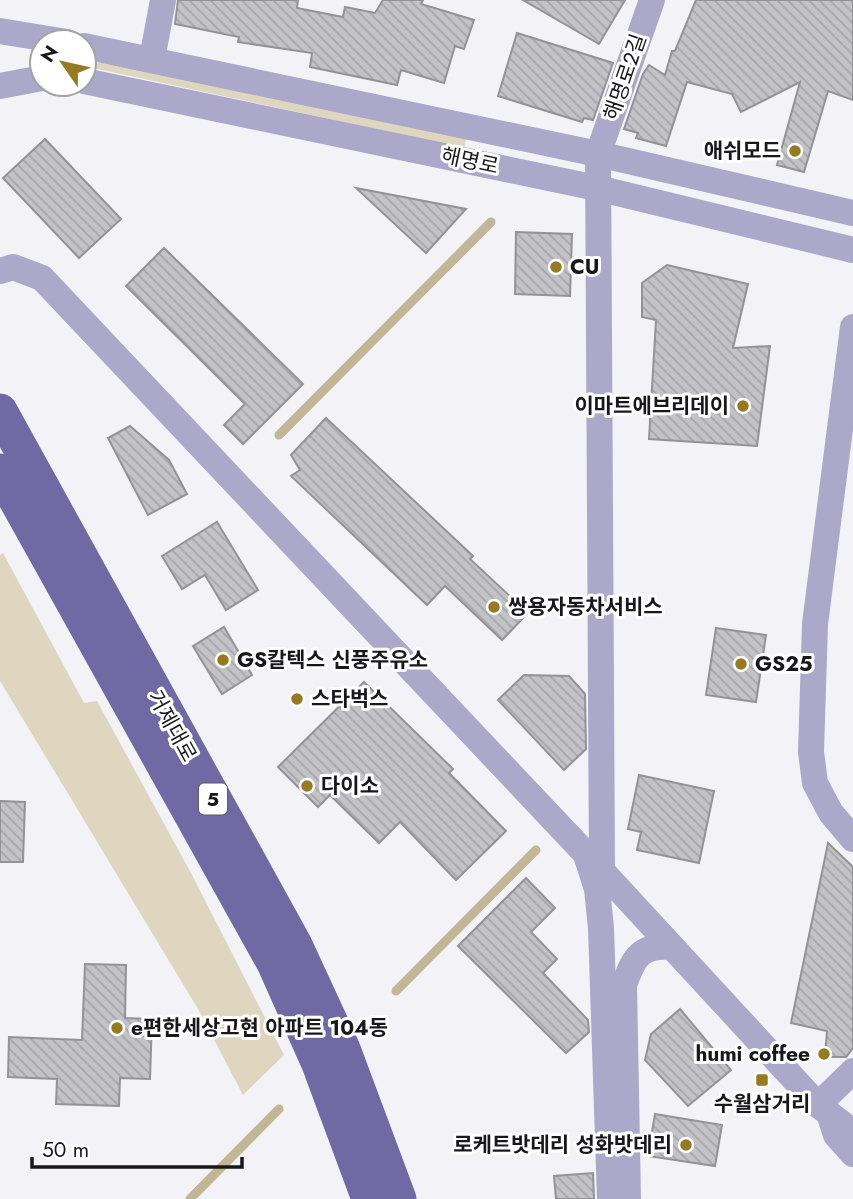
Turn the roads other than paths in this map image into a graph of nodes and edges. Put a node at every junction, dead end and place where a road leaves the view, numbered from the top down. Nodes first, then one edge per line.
1 (163, 0) edge
2 (652, 0) edge
3 (0, 31) edge
4 (28, 36) edge
5 (98, 49) edge
6 (152, 59) junction
7 (0, 66) edge
8 (28, 72) edge
9 (28, 79) edge
10 (98, 84) edge
11 (0, 86) edge
12 (598, 154) junction
13 (597, 188) junction
14 (853, 213) edge
15 (853, 250) edge
16 (0, 271) edge
17 (853, 327) edge
18 (0, 411) edge
19 (0, 471) edge
20 (853, 839) edge
21 (594, 862) junction
22 (673, 947) junction
23 (853, 1071) edge
24 (824, 1111) junction
25 (853, 1132) edge
26 (853, 1154) edge
27 (369, 1199) edge
28 (400, 1199) edge
29 (610, 1199) edge
30 (628, 1199) edge

1 - 6 street
2 - 12 street, 해명로2길
3 - 4 street
5 - 6 street, 해명로
6 - 12 street, 해명로
7 - 8 street
9 - 11 street
10 - 13 street, 해명로
12 - 13 street, 해명로2길
12 - 14 street, 해명로
13 - 15 street, 해명로
13 - 21 street, 해명로2길
16 - 21 street
17 - 20 street
18 - 28 main road, 거제대로 / 5
19 - 27 main road, 거제대로 / 5
21 - 22 street
21 - 29 street
22 - 24 street
22 - 30 street
23 - 24 street
24 - 25 street
24 - 26 street

